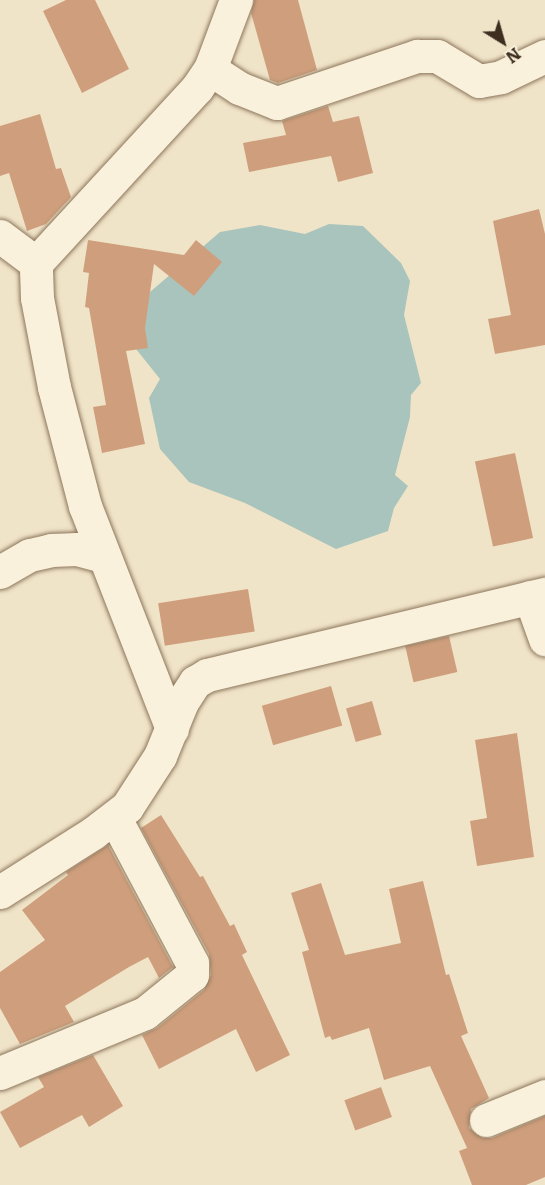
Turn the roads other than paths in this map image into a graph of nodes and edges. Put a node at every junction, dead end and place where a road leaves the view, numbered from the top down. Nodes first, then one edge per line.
1 (236, 0) edge
2 (545, 56) edge
3 (210, 69) junction
4 (0, 236) edge
5 (36, 263) junction
6 (104, 556) junction
7 (0, 572) edge
8 (537, 596) edge
9 (545, 639) edge
10 (172, 729) junction
11 (115, 818) junction
12 (0, 892) edge
13 (0, 1073) edge
14 (545, 1096) edge
15 (486, 1120) dead end

1 - 3 street
2 - 3 street
3 - 5 street
4 - 5 street
5 - 6 street
6 - 7 street
6 - 10 street
8 - 9 street
8 - 10 street
10 - 11 street
11 - 12 street
11 - 13 street
14 - 15 street

